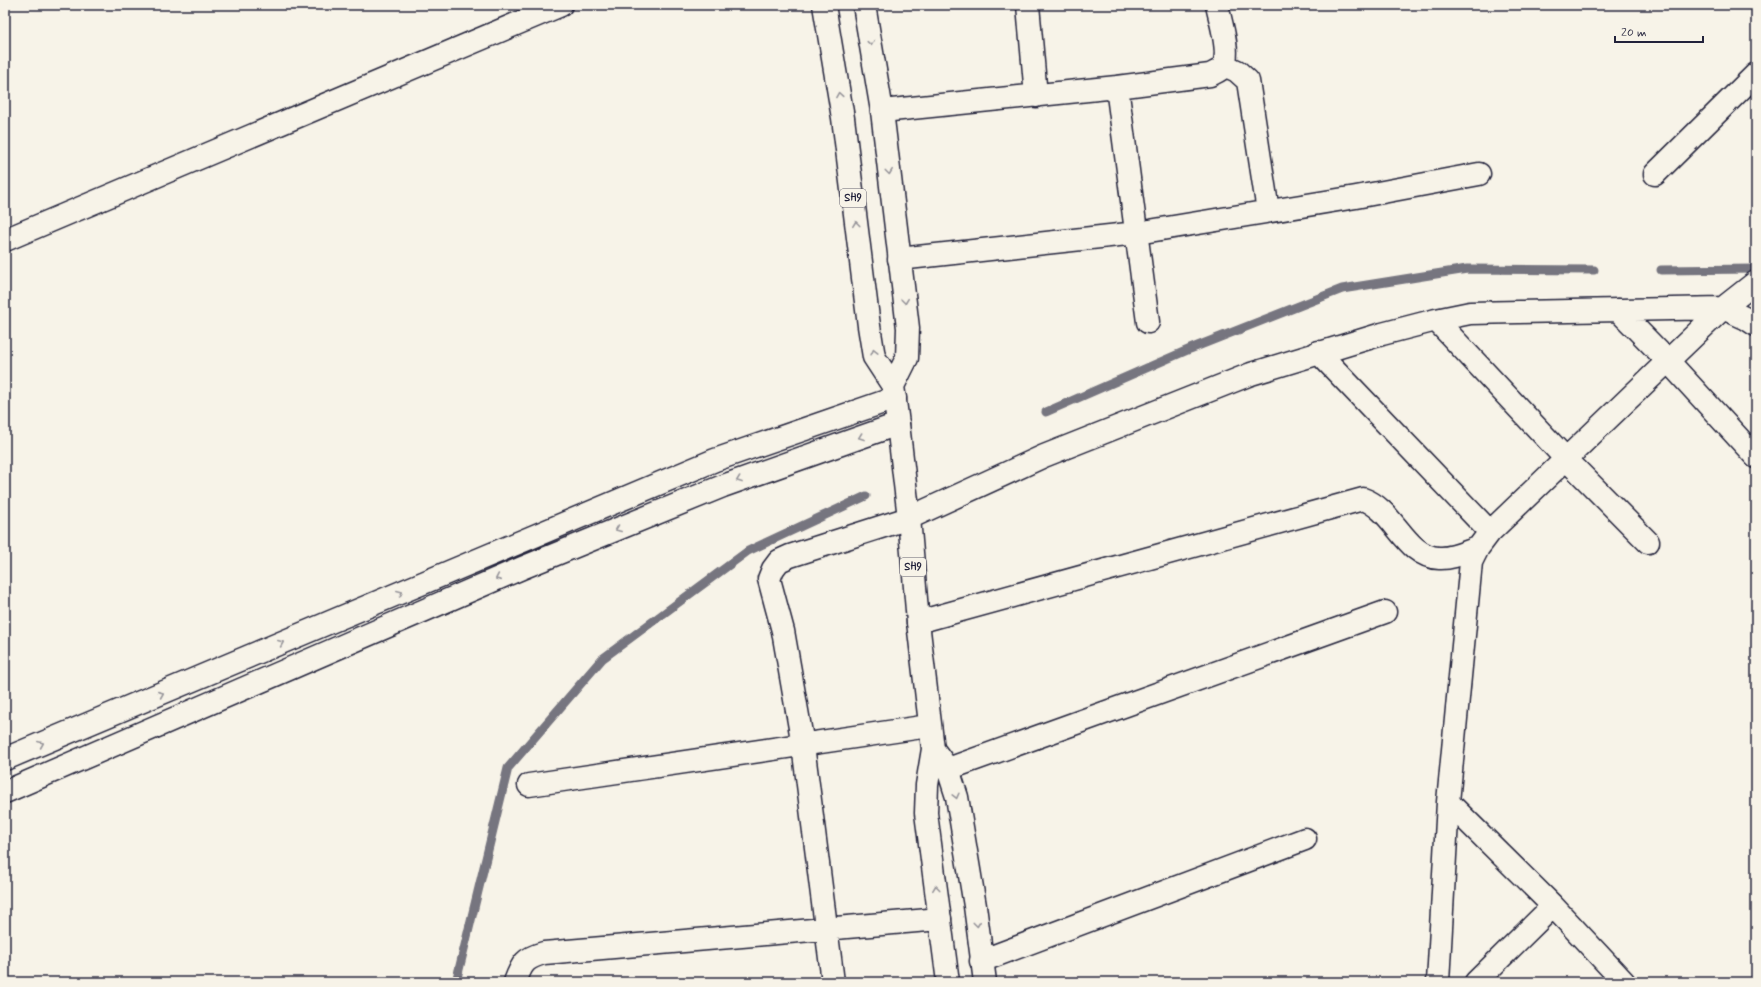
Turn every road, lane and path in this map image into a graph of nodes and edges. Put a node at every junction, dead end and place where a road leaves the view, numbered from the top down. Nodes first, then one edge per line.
1 (561, 5) edge
2 (824, 5) edge
3 (864, 5) edge
4 (1028, 5) edge
5 (1219, 5) edge
6 (1224, 65) junction
7 (1756, 74) edge
8 (1117, 87) junction
9 (1036, 96) junction
10 (882, 111) junction
11 (1479, 174) dead end
12 (1655, 174) dead end
13 (1268, 211) junction
14 (1137, 233) junction
15 (5, 240) edge
16 (899, 259) junction
17 (1756, 282) edge
18 (1723, 308) junction
19 (1618, 310) junction
20 (1436, 320) junction
21 (1148, 322) dead end
22 (1756, 325) edge
23 (1318, 352) junction
24 (1668, 361) junction
25 (894, 392) junction
26 (898, 424) junction
27 (1756, 457) edge
28 (1566, 459) junction
29 (909, 518) junction
30 (1484, 540) junction
31 (1648, 542) dead end
32 (1385, 612) dead end
33 (918, 622) junction
34 (929, 726) junction
35 (803, 745) junction
36 (933, 749) junction
37 (5, 759) edge
38 (948, 769) junction
39 (529, 785) dead end
40 (5, 792) edge
41 (1448, 802) junction
42 (1305, 839) dead end
43 (1553, 906) junction
44 (940, 919) junction
45 (827, 929) junction
46 (981, 961) junction
47 (515, 982) edge
48 (833, 982) edge
49 (948, 982) edge
50 (984, 982) edge
51 (1438, 982) edge
52 (1476, 982) edge
53 (1624, 982) edge

1 - 15 street
25 -> 2 street, SH9
3 -> 10 street
4 - 9 street
5 - 6 street
6 - 8 street
6 - 13 street
7 - 12 street
8 - 9 street
8 - 14 street
9 - 10 street
10 -> 16 street
11 - 13 street
13 - 14 street
14 - 16 street
14 - 21 street
16 -> 25 street
17 - 18 street
18 - 19 street
18 - 22 street
18 - 24 street
19 - 20 street
19 - 24 street
20 - 23 street
20 - 28 street
23 - 29 street
23 - 30 street
24 - 27 street
24 - 28 street
25 - 26 street, SH9
37 -> 25 street
26 - 29 street, SH9
26 -> 40 street
28 - 30 street
28 - 31 street
29 - 33 street, SH9
29 - 35 street
30 - 33 street
30 - 41 street
32 - 38 street
33 - 34 street, SH9
34 - 35 street
34 - 36 street, SH9
35 - 39 street
35 - 45 street
36 - 38 street, SH9
44 -> 36 street, SH9
38 -> 46 street, SH9
41 - 43 street
41 - 51 street
42 - 46 street
43 - 52 street
43 - 53 street
44 - 45 street
44 - 49 street, SH9
45 - 47 street
45 - 48 street
46 - 50 street, SH9

